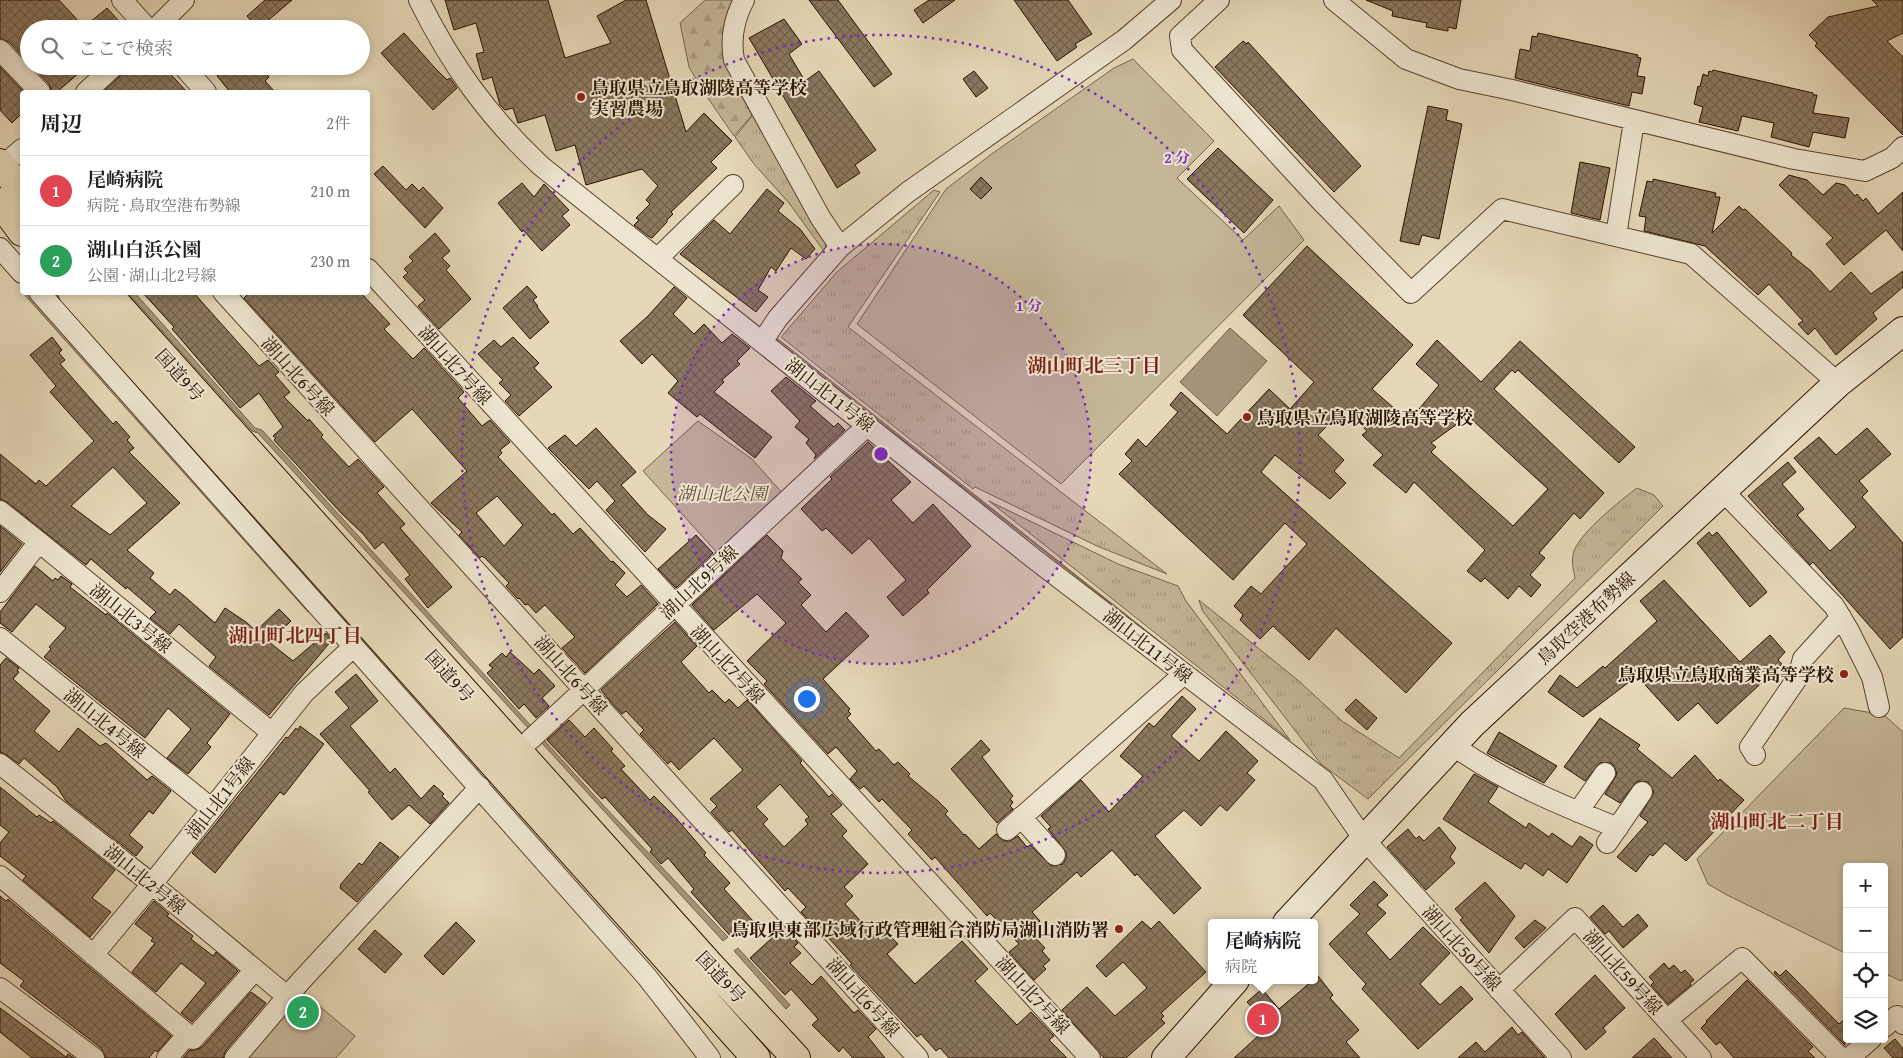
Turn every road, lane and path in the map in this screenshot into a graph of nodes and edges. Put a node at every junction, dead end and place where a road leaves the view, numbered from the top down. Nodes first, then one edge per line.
1 (122, 0) edge
2 (184, 0) edge
3 (419, 0) edge
4 (744, 0) edge
5 (1171, 0) edge
6 (1219, 0) edge
7 (1334, 0) edge
8 (140, 20) edge
9 (163, 20) edge
10 (0, 50) edge
11 (20, 71) edge
12 (24, 75) edge
13 (104, 75) edge
14 (191, 75) edge
15 (38, 90) edge
16 (88, 90) edge
17 (204, 90) edge
18 (1634, 121) junction
19 (1903, 147) edge
20 (6, 161) edge
21 (734, 185) dead end
22 (20, 188) edge
23 (0, 202) edge
24 (20, 229) edge
25 (1616, 236) junction
26 (840, 247) junction
27 (0, 248) edge
28 (658, 258) junction
29 (370, 271) edge
30 (20, 272) edge
31 (42, 295) edge
32 (75, 295) edge
33 (109, 295) edge
34 (226, 295) edge
35 (1903, 331) edge
36 (762, 342) junction
37 (1838, 383) junction
38 (868, 425) junction
39 (1723, 491) junction
40 (0, 511) edge
41 (39, 542) junction
42 (0, 592) edge
43 (674, 606) junction
44 (1841, 617) junction
45 (0, 638) edge
46 (353, 647) junction
47 (1184, 674) junction
48 (583, 688) junction
49 (1879, 707) dead end
50 (272, 733) junction
51 (530, 740) dead end
52 (1452, 745) junction
53 (1755, 754) dead end
54 (0, 764) edge
55 (1604, 773) dead end
56 (480, 787) junction
57 (1642, 792) dead end
58 (211, 808) junction
59 (1578, 812) junction
60 (1363, 838) junction
61 (1054, 855) dead end
62 (0, 876) edge
63 (152, 884) junction
64 (1291, 919) edge
65 (93, 955) junction
66 (255, 970) junction
67 (1231, 984) edge
68 (0, 988) edge
69 (1499, 990) junction
70 (288, 997) junction
71 (1668, 1020) junction
72 (1888, 1024) edge
73 (1903, 1024) edge
74 (188, 1034) junction
75 (1867, 1043) edge
76 (94, 1058) edge
77 (167, 1058) edge
78 (235, 1058) edge
79 (710, 1058) edge
80 (756, 1058) edge
81 (796, 1058) edge
82 (918, 1058) edge
83 (1090, 1058) edge
84 (1166, 1058) edge
85 (1560, 1058) edge
86 (1701, 1058) edge
87 (1841, 1058) edge
88 (1850, 1058) edge

1 - 8 street
2 - 9 street
3 - 28 street, 湖山北11号線
4 - 26 street
5 - 26 street
6 - 25 street
7 - 18 street
10 - 11 street
12 - 15 street
13 - 16 street
14 - 17 street
18 - 19 street
18 - 25 street
20 - 22 highway
21 - 28 street
23 - 24 highway
25 - 37 street
26 - 36 street
27 - 30 street
28 - 36 street, 湖山北11号線
29 - 43 street, 湖山北7号線
31 - 46 street
32 - 80 highway, 国道9号
33 - 81 highway, 国道9号
34 - 48 street, 湖山北6号線
35 - 37 main road, 鳥取空港布勢線
36 - 38 street, 湖山北11号線
37 - 39 main road, 鳥取空港布勢線
38 - 43 street, 湖山北9号線
38 - 47 street, 湖山北11号線
39 - 44 street
39 - 52 main road, 鳥取空港布勢線
40 - 41 street, 湖山北3号線
41 - 42 street
41 - 50 street, 湖山北3号線
43 - 48 street, 湖山北9号線
43 - 83 street, 湖山北7号線
44 - 49 street
44 - 53 street
45 - 58 street, 湖山北4号線
46 - 50 street, 湖山北1号線
46 - 56 street
47 - 60 street, 湖山北11号線
47 - 61 street
48 - 51 street, 湖山北9号線
48 - 82 street, 湖山北6号線
50 - 58 street, 湖山北1号線
52 - 59 street
52 - 60 main road, 鳥取空港布勢線
54 - 63 street, 湖山北2号線
55 - 59 street
56 - 70 street
56 - 79 street
57 - 59 street
58 - 63 street, 湖山北1号線
60 - 64 main road, 鳥取空港布勢線
60 - 69 street, 湖山北50号線
62 - 65 street
63 - 65 street, 湖山北1号線
63 - 66 street, 湖山北2号線
65 - 74 street
66 - 70 street, 湖山北2号線
66 - 74 street
67 - 84 main road
68 - 76 street
69 - 71 street, 湖山北59号線
69 - 85 street, 湖山北50号線
70 - 78 street
71 - 86 street, 湖山北59号線
71 - 87 street
72 - 73 street
74 - 77 street
75 - 88 street

